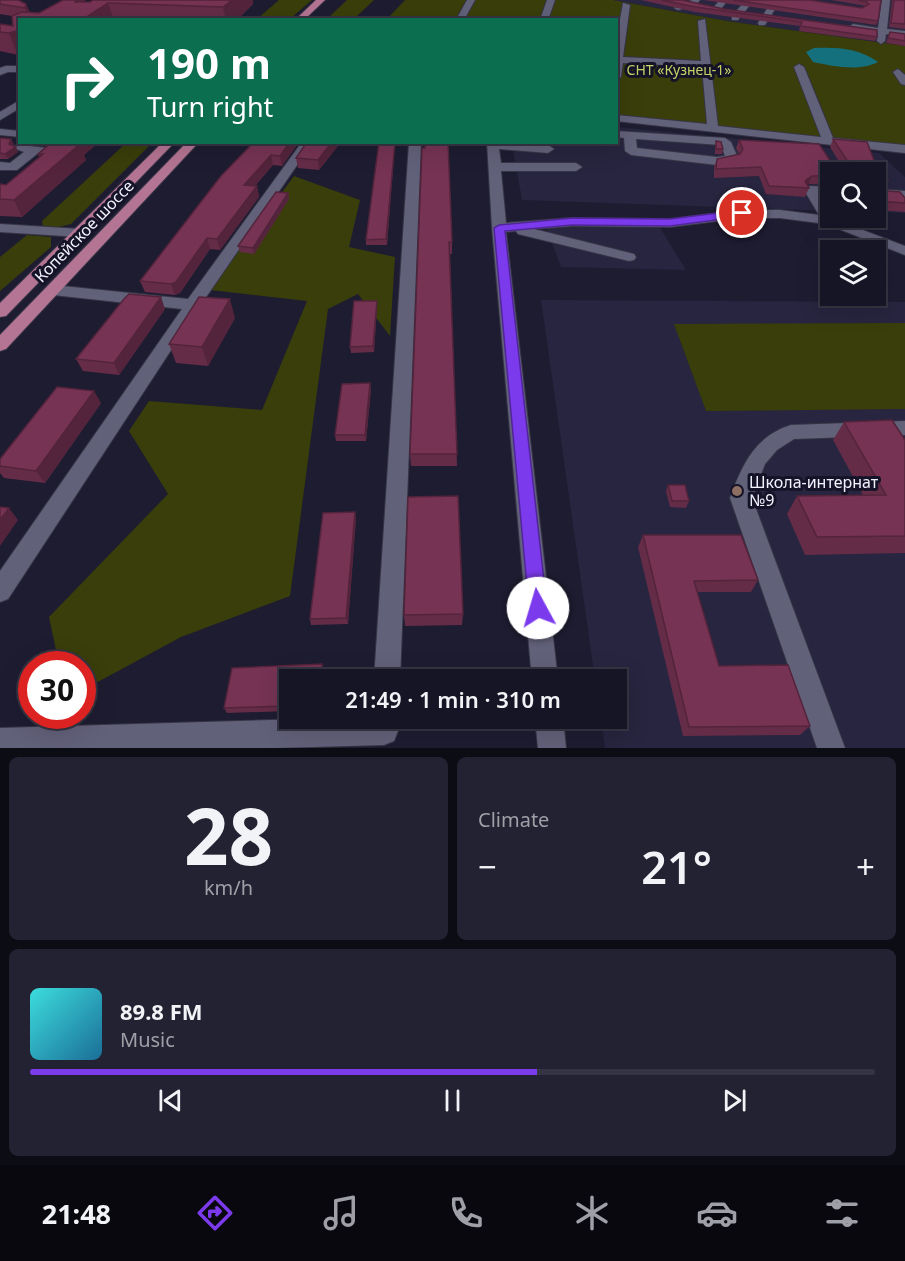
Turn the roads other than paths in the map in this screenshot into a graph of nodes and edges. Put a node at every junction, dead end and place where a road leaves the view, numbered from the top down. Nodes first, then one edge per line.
1 (321, 0) edge
2 (471, 0) edge
3 (551, 0) edge
4 (724, 0) edge
5 (750, 0) edge
6 (886, 0) edge
7 (694, 2) edge
8 (775, 3) edge
9 (677, 4) edge
10 (626, 5) dead end
11 (717, 8) junction
12 (756, 16) junction
13 (301, 18) edge
14 (461, 18) edge
15 (545, 18) edge
16 (858, 18) edge
17 (702, 21) dead end
18 (844, 26) edge
19 (855, 28) junction
20 (905, 34) edge
21 (881, 36) junction
22 (854, 38) edge
23 (618, 60) edge
24 (707, 64) junction
25 (799, 67) dead end
26 (18, 69) edge
27 (3, 70) edge
28 (898, 72) dead end
29 (905, 82) edge
30 (18, 104) edge
31 (0, 117) edge
32 (618, 118) edge
33 (713, 130) junction
34 (0, 132) edge
35 (18, 134) edge
36 (618, 134) edge
37 (630, 135) junction
38 (829, 141) junction
39 (168, 144) edge
40 (192, 144) edge
41 (307, 144) edge
42 (415, 144) edge
43 (493, 144) edge
44 (31, 146) edge
45 (905, 148) edge
46 (548, 149) dead end
47 (0, 166) edge
48 (41, 166) edge
49 (576, 167) dead end
50 (495, 168) junction
51 (820, 190) edge
52 (886, 194) edge
53 (905, 195) edge
54 (820, 206) edge
55 (820, 219) edge
56 (0, 228) edge
57 (503, 228) junction
58 (849, 228) edge
59 (80, 233) junction
60 (905, 251) edge
61 (629, 257) dead end
62 (53, 290) junction
63 (195, 305) junction
64 (0, 312) edge
65 (0, 345) edge
66 (905, 428) edge
67 (0, 591) edge
68 (388, 669) edge
69 (544, 669) edge
70 (384, 729) edge
71 (550, 729) edge
72 (344, 740) edge
73 (0, 742) edge
74 (552, 748) edge
75 (831, 748) edge

1 - 13 main road
2 - 14 street
3 - 15 street
4 - 11 street
5 - 12 street
6 - 21 street
7 - 9 street
7 - 11 street
8 - 12 street
10 - 23 street
11 - 12 street
16 - 19 street
17 - 24 street
18 - 19 street
19 - 21 street
19 - 22 street
20 - 21 street
23 - 24 street
24 - 33 street
25 - 38 street
26 - 27 street
28 - 29 street
30 - 31 street
32 - 33 street
33 - 38 street
34 - 35 street
36 - 37 street
37 - 37 street
38 - 45 street
39 - 59 main road, Копейское шоссе
40 - 62 main road, Копейское шоссе
41 - 63 street
42 - 68 street
43 - 46 street
43 - 50 street
44 - 47 street
44 - 48 street
49 - 50 street
50 - 57 street
51 - 54 street
52 - 53 street
55 - 57 street
56 - 59 street
57 - 61 street
57 - 69 street
58 - 60 street
59 - 64 main road, Копейское шоссе
62 - 63 street
62 - 65 main road, Копейское шоссе
63 - 67 street
66 - 75 street
70 - 72 street
71 - 74 street
72 - 73 street

